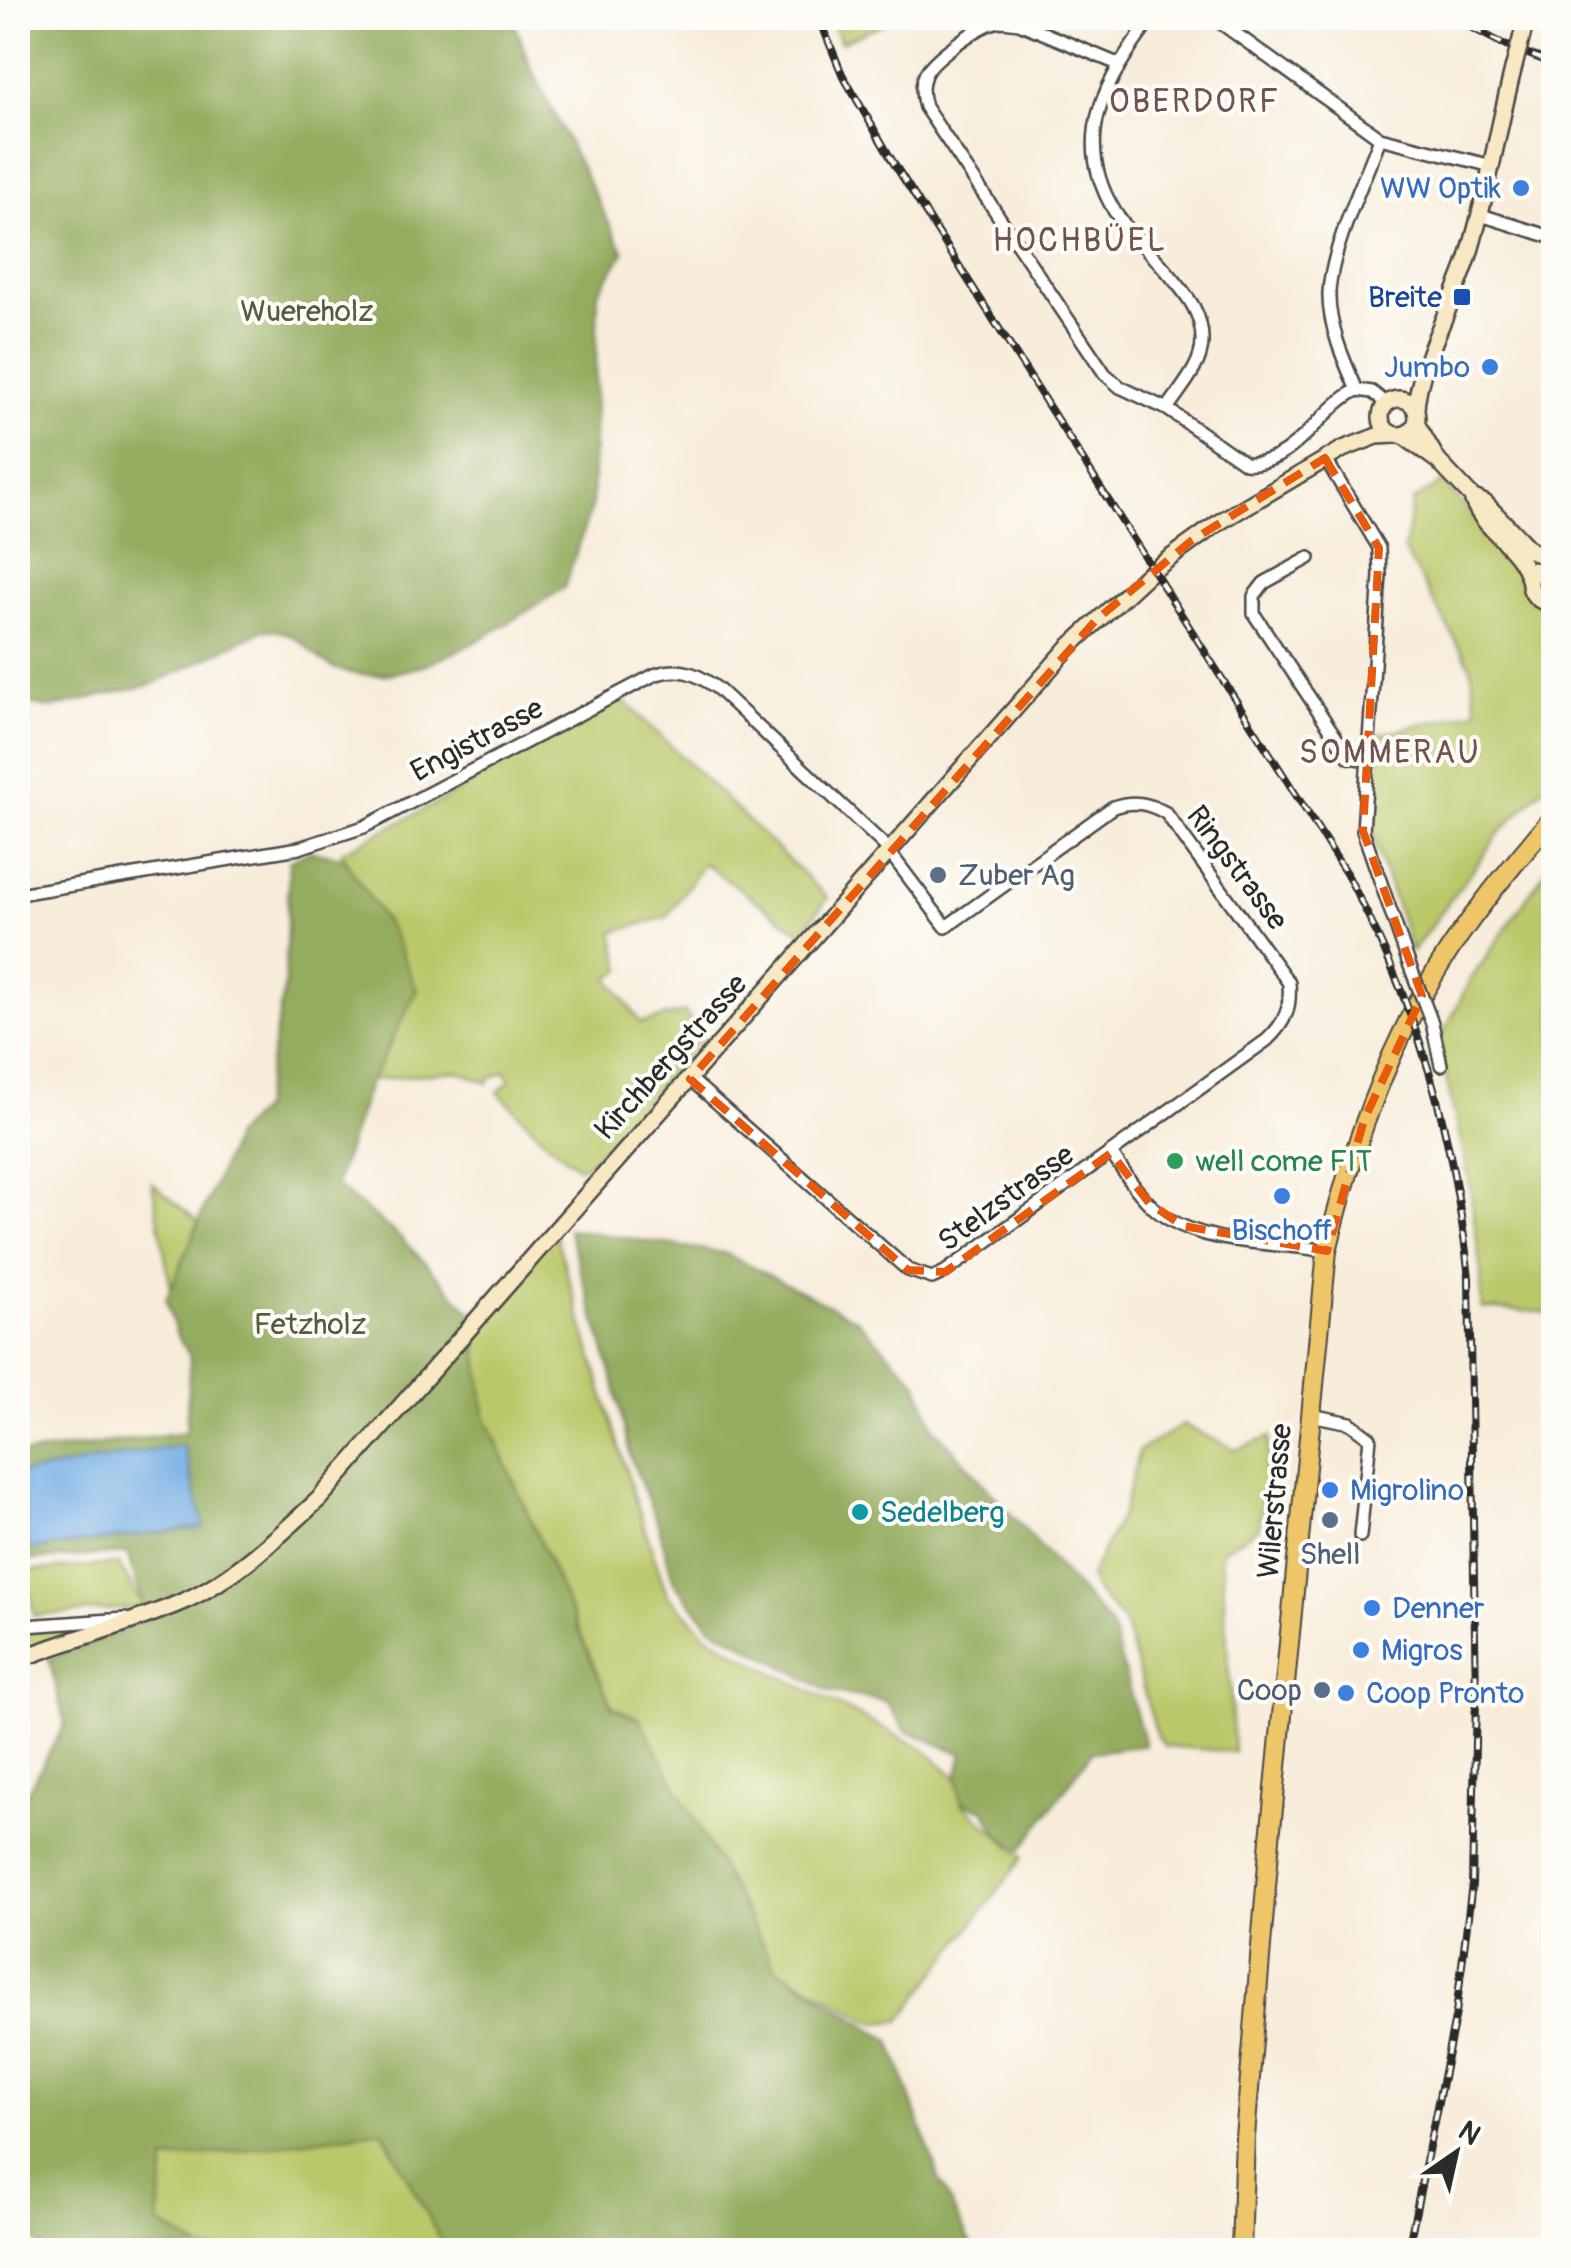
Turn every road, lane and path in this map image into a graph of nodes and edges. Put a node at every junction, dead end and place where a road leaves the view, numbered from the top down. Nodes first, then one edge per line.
1 (1152, 18) edge
2 (1214, 18) edge
3 (1527, 19) edge
4 (1118, 64) junction
5 (1380, 138) junction
6 (1492, 166) junction
7 (1481, 215) junction
8 (1554, 238) edge
9 (1430, 357) junction
10 (1357, 390) junction
11 (1388, 406) junction
12 (1168, 409) junction
13 (1416, 417) junction
14 (1399, 435) junction
15 (1343, 448) junction
16 (1325, 458) junction
17 (1438, 461) junction
18 (1472, 497) junction
19 (1309, 558) dead end
20 (1553, 561) edge
21 (1529, 579) junction
22 (1551, 603) edge
23 (1368, 760) junction
24 (1554, 816) edge
25 (890, 852) junction
26 (18, 894) edge
27 (1441, 1066) dead end
28 (690, 1079) junction
29 (1111, 1153) junction
30 (1327, 1251) junction
31 (1311, 1415) junction
32 (1360, 1536) dead end
33 (18, 1595) edge
34 (138, 1618) junction
35 (21, 1630) edge
36 (18, 1660) edge
37 (1241, 2250) edge

1 - 4 street
2 - 5 street
3 - 6 main road, bridge
4 - 12 street
4 - 12 street
5 - 6 street
5 - 10 street
6 - 7 main road
7 - 8 street
7 - 9 main road
9 - 11 main road, Kirchbergstrasse
9 - 13 main road
10 - 11 street
10 - 12 street
11 - 13 main road
11 - 14 main road
11 - 15 main road, Kirchbergstrasse
13 - 14 main road
13 - 17 main road
14 - 15 main road, Kirchbergstrasse
14 - 17 main road
15 - 16 main road, Kirchbergstrasse
16 - 23 street
16 - 25 main road, Kirchbergstrasse
17 - 18 main road
18 - 20 main road
18 - 21 main road
19 - 23 street
20 - 21 main road
21 - 22 main road
23 - 27 street, bridge
24 - 30 main road, Wilerstrasse
25 - 26 street, Engistrasse
25 - 28 main road, Kirchbergstrasse
25 - 29 street, Ringstrasse
28 - 29 street, Stelzstrasse
28 - 34 main road, Kirchbergstrasse
29 - 30 street, Stelzstrasse
30 - 31 main road, Wilerstrasse
31 - 32 street
31 - 37 main road, Wilerstrasse
33 - 35 street
34 - 35 street
34 - 36 main road, Kirchbergstrasse

